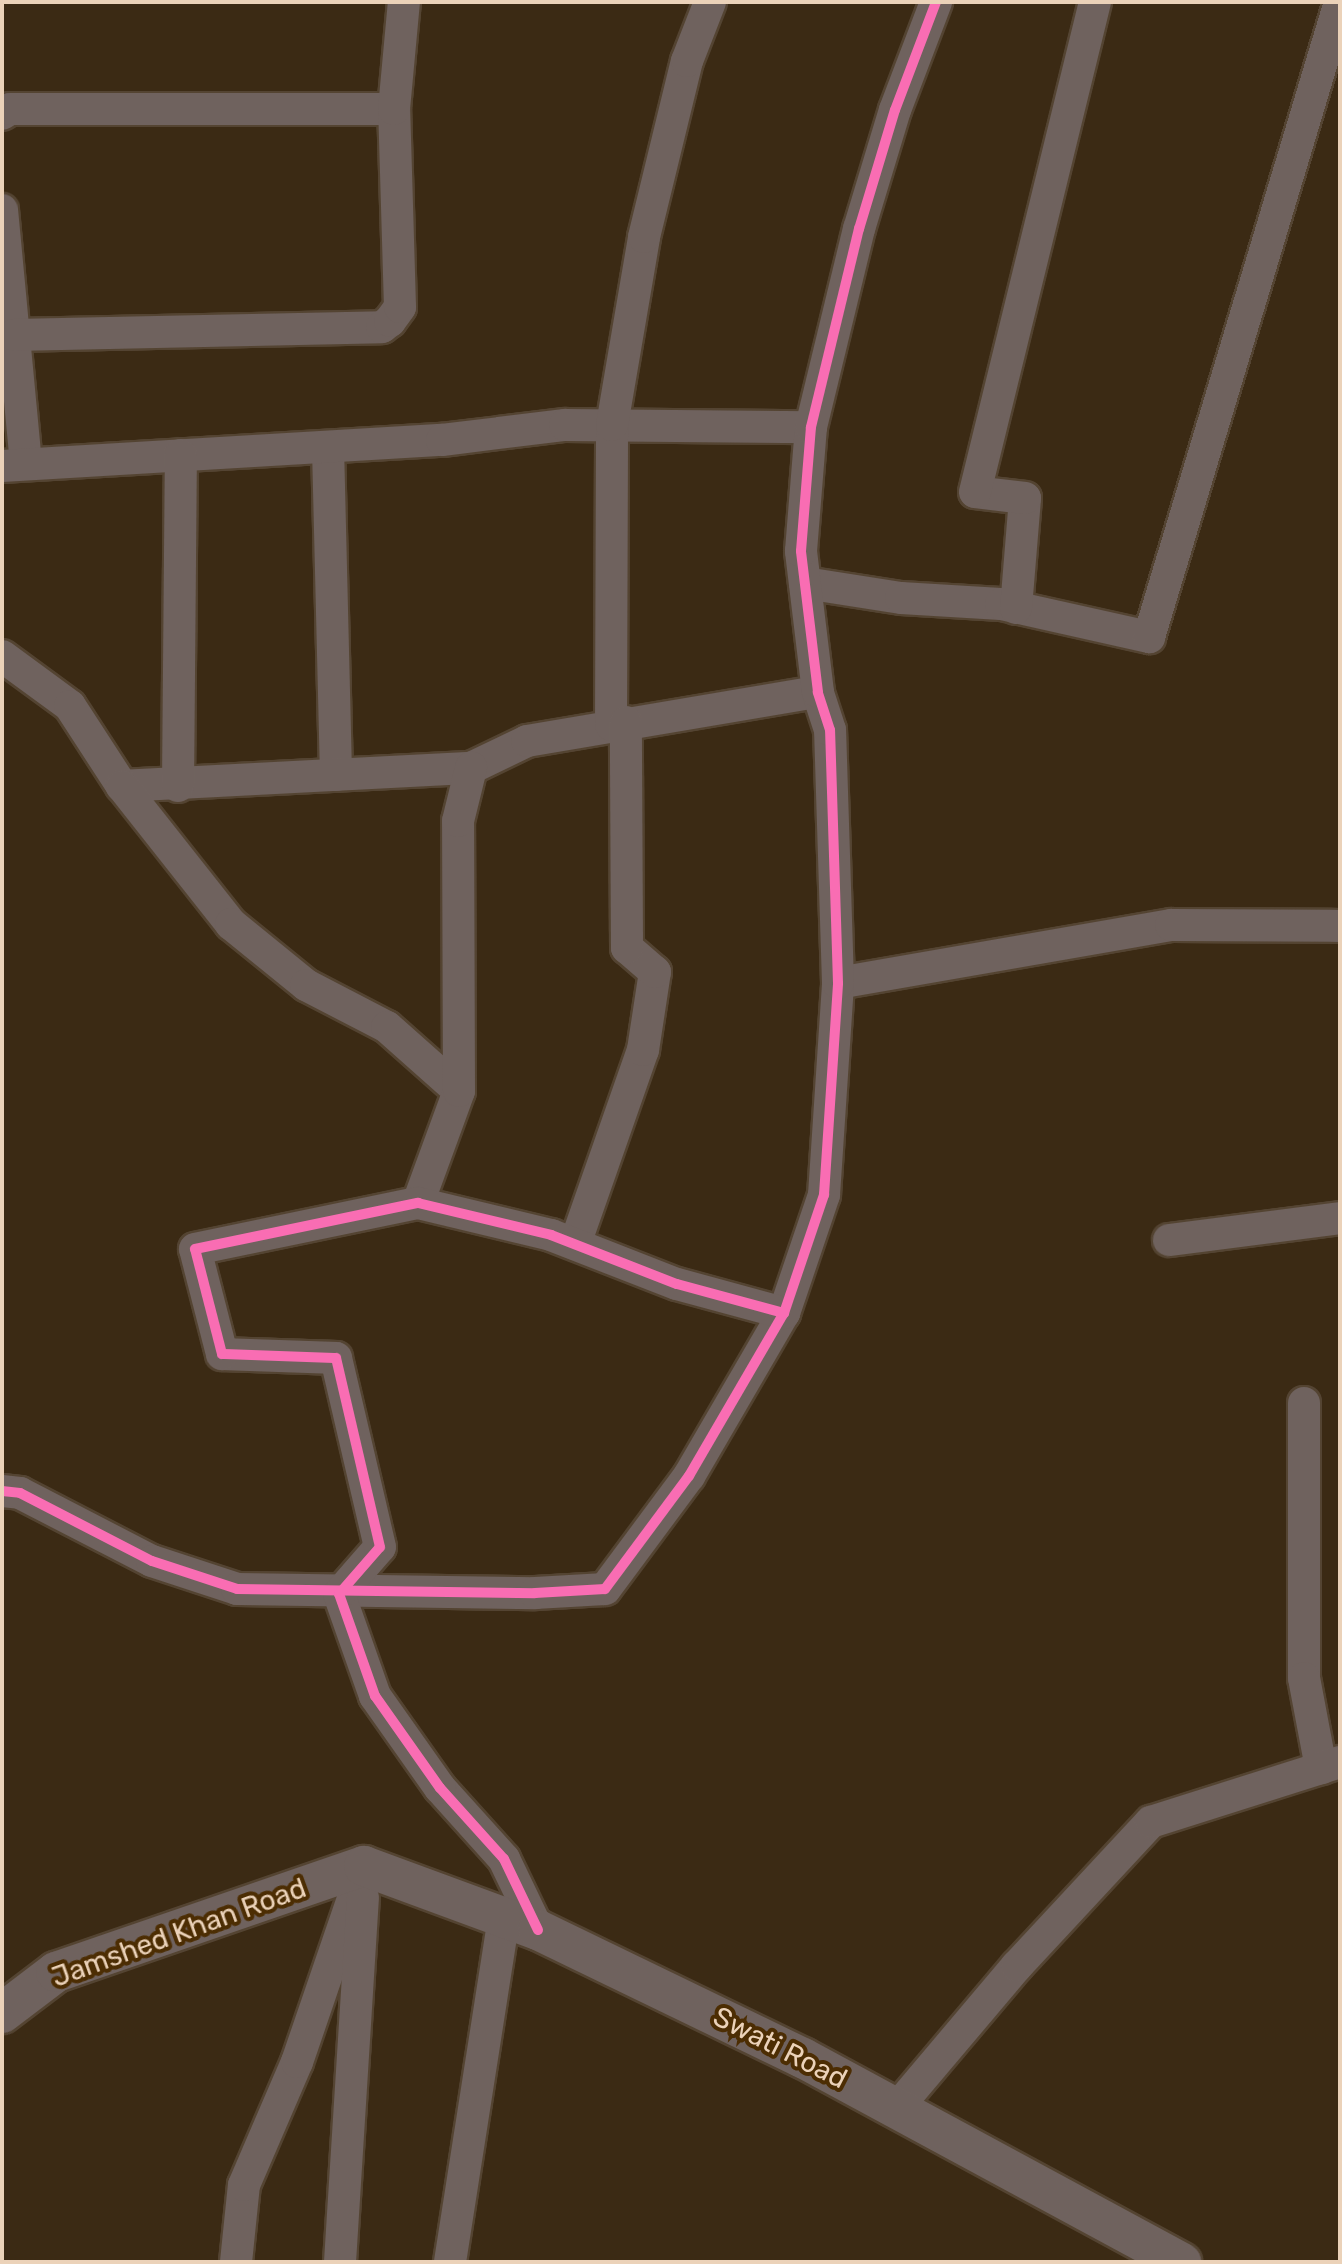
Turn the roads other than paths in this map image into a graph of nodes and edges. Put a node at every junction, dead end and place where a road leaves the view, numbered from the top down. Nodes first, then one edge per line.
1 (404, 2) edge
2 (710, 2) edge
3 (936, 2) edge
4 (1095, 2) edge
5 (1340, 2) edge
6 (394, 109) junction
7 (2, 114) edge
8 (2, 210) edge
9 (2, 222) edge
10 (14, 335) junction
11 (612, 425) junction
12 (811, 427) junction
13 (328, 447) junction
14 (181, 455) junction
15 (14, 465) edge
16 (805, 583) junction
17 (1016, 608) junction
18 (2, 656) edge
19 (818, 692) junction
20 (619, 724) junction
21 (471, 768) junction
22 (336, 775) junction
23 (122, 786) junction
24 (178, 786) junction
25 (1340, 926) edge
26 (838, 983) junction
27 (459, 1091) junction
28 (418, 1203) junction
29 (1340, 1218) edge
30 (1169, 1240) dead end
31 (575, 1244) junction
32 (784, 1313) junction
33 (1304, 1403) dead end
34 (2, 1491) edge
35 (339, 1594) junction
36 (1330, 1765) edge
37 (364, 1866) junction
38 (521, 1924) junction
39 (2, 2013) edge
40 (896, 2109) junction
41 (236, 2262) edge
42 (340, 2262) edge
43 (450, 2262) edge
44 (1181, 2262) edge

1 - 6 street
2 - 11 street
3 - 12 street
4 - 17 street
5 - 17 street
6 - 7 street
6 - 10 street
8 - 9 street
9 - 10 street
10 - 15 street
11 - 12 street
11 - 13 street
11 - 20 street
12 - 16 street
13 - 14 street
13 - 22 street
14 - 15 street
14 - 24 street
16 - 17 street
16 - 19 street
18 - 23 street
19 - 20 street
19 - 26 street
20 - 21 street
20 - 31 street
21 - 22 street
21 - 27 street
22 - 24 street
23 - 24 street
23 - 27 street
25 - 26 street
26 - 32 street
27 - 28 street
28 - 31 street
28 - 35 street
29 - 30 street
31 - 32 street
32 - 35 street
33 - 36 street
34 - 35 street
35 - 38 street
36 - 40 street
37 - 38 street, Swati Road
37 - 39 street, Jamshed Khan Road
37 - 41 street
37 - 42 street
38 - 40 street, Swati Road
38 - 43 street
40 - 44 street, Swati Road

